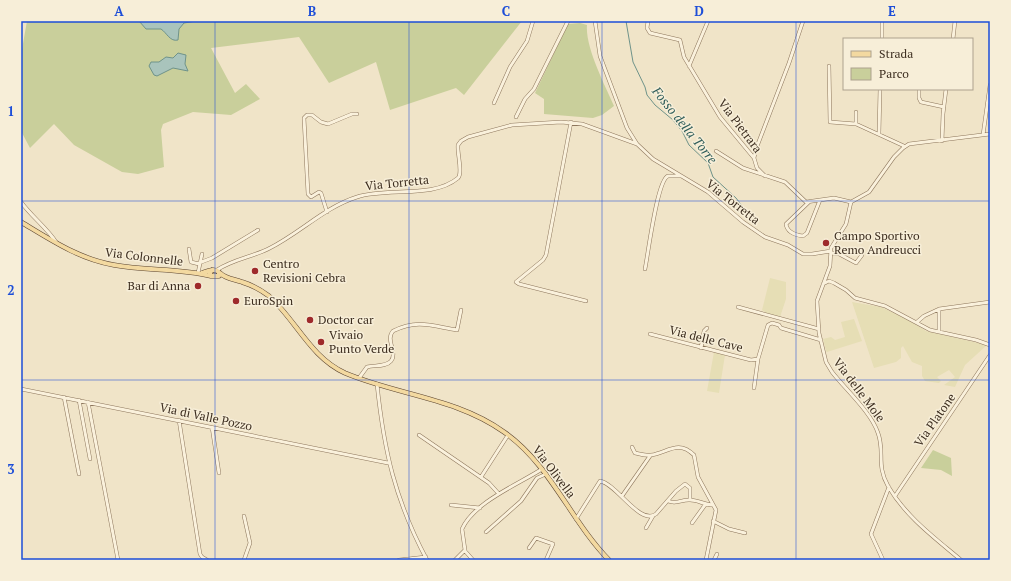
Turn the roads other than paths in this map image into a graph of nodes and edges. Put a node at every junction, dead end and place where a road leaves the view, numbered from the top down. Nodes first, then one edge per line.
1 (533, 21) edge
2 (568, 21) edge
3 (595, 21) edge
4 (648, 21) edge
5 (708, 21) edge
6 (803, 21) edge
7 (882, 21) edge
8 (955, 21) edge
9 (882, 38) edge
10 (953, 38) edge
11 (689, 66) junction
12 (829, 66) dead end
13 (990, 85) edge
14 (880, 90) edge
15 (919, 90) edge
16 (946, 90) edge
17 (494, 103) dead end
18 (944, 107) junction
19 (856, 112) dead end
20 (357, 114) dead end
21 (516, 117) dead end
22 (571, 122) junction
23 (856, 124) junction
24 (879, 133) junction
25 (990, 134) edge
26 (983, 135) junction
27 (942, 141) junction
28 (637, 144) junction
29 (904, 146) junction
30 (716, 151) dead end
31 (754, 158) junction
32 (681, 176) junction
33 (765, 176) junction
34 (820, 200) junction
35 (21, 202) edge
36 (809, 202) junction
37 (850, 202) junction
38 (327, 212) junction
39 (21, 222) edge
40 (258, 230) dead end
41 (57, 244) junction
42 (189, 249) dead end
43 (831, 252) junction
44 (202, 254) dead end
45 (862, 255) dead end
46 (199, 264) junction
47 (645, 269) dead end
48 (200, 273) junction
49 (218, 273) junction
50 (211, 276) junction
51 (823, 284) junction
52 (586, 301) dead end
53 (990, 302) edge
54 (738, 307) dead end
55 (939, 309) junction
56 (461, 310) dead end
57 (917, 322) junction
58 (707, 328) dead end
59 (818, 329) junction
60 (939, 332) junction
61 (650, 334) dead end
62 (821, 340) junction
63 (990, 345) edge
64 (701, 348) junction
65 (990, 355) edge
66 (758, 359) junction
67 (359, 378) junction
68 (377, 384) junction
69 (754, 388) dead end
70 (21, 389) edge
71 (64, 397) junction
72 (79, 400) junction
73 (88, 402) junction
74 (179, 420) junction
75 (212, 427) junction
76 (419, 435) dead end
77 (508, 435) junction
78 (632, 447) dead end
79 (650, 456) junction
80 (90, 459) dead end
81 (388, 462) junction
82 (542, 469) junction
83 (219, 473) dead end
84 (78, 474) dead end
85 (546, 474) junction
86 (481, 477) junction
87 (889, 487) junction
88 (499, 494) junction
89 (622, 496) junction
90 (895, 496) junction
91 (668, 500) junction
92 (690, 500) junction
93 (451, 505) dead end
94 (705, 505) junction
95 (713, 505) junction
96 (480, 508) junction
97 (244, 516) dead end
98 (653, 516) junction
99 (576, 519) junction
100 (713, 521) junction
101 (692, 524) dead end
102 (646, 528) dead end
103 (486, 532) dead end
104 (745, 533) dead end
105 (530, 548) dead end
106 (464, 551) junction
107 (717, 554) dead end
108 (426, 559) edge
109 (118, 560) edge
110 (207, 560) edge
111 (244, 560) edge
112 (399, 560) edge
113 (455, 560) edge
114 (473, 560) edge
115 (546, 560) edge
116 (609, 560) edge
117 (706, 560) edge
118 (714, 560) edge
119 (883, 560) edge
120 (961, 560) edge

1 - 17 street
2 - 21 street
3 - 28 street
4 - 11 street, Via Pietrara
5 - 11 street
6 - 31 street
7 - 9 street
8 - 10 street
11 - 31 street, Via Pietrara
12 - 23 street
13 - 26 street
14 - 24 street
15 - 18 street
16 - 18 street
18 - 27 street
19 - 23 street
20 - 38 street
22 - 28 street, Via Torretta
22 - 38 street, Via Torretta
22 - 52 street
23 - 24 street
24 - 29 street
25 - 26 street
26 - 27 street
27 - 29 street
28 - 32 street, Via Torretta
29 - 37 street
30 - 33 street
31 - 33 street, Via Pietrara
32 - 43 street, Via Torretta
32 - 47 street
33 - 36 street
34 - 36 street
34 - 36 street
34 - 37 street
35 - 41 street
37 - 43 street, Via delle Mole
38 - 49 street, Via Torretta
39 - 41 main road, Via Colonnelle
40 - 46 street
41 - 48 main road, Via Colonnelle
42 - 46 street
43 - 45 street
43 - 51 street, Via delle Mole
44 - 46 street
46 - 48 street
48 - 49 main road, Via Colonnelle
48 - 50 main road, Via Colonnelle
49 - 50 main road, Via Colonnelle
49 - 50 main road
49 - 67 main road, Via Colonnelle
51 - 57 street
51 - 59 street, Via delle Mole
53 - 55 street
54 - 59 street
55 - 57 street
55 - 60 street
56 - 67 street
57 - 60 street
58 - 64 street
59 - 62 street, Via delle Mole
60 - 63 street
61 - 64 street, Via delle Cave
62 - 66 street
62 - 87 street, Via delle Mole
64 - 66 street, Via delle Cave
65 - 90 street, Via Platone
66 - 69 street
67 - 68 main road, Via Colonnelle
68 - 77 main road, Via Olivella
68 - 81 street
70 - 71 street, Via di Valle Pozzo
71 - 72 street, Via di Valle Pozzo
71 - 84 street
72 - 73 street, Via di Valle Pozzo
72 - 80 street
73 - 74 street, Via di Valle Pozzo
73 - 109 street
74 - 75 street, Via di Valle Pozzo
74 - 110 street
75 - 81 street, Via di Valle Pozzo
75 - 83 street
76 - 86 street
77 - 82 main road, Via Olivella
77 - 86 street
78 - 79 street
79 - 89 street
79 - 95 street
81 - 108 street
82 - 85 main road, Via Olivella
82 - 88 street
85 - 99 main road, Via Olivella
85 - 103 street
86 - 88 street
87 - 90 street, Via delle Mole
87 - 119 street
88 - 96 street
89 - 98 street
89 - 99 street
90 - 120 street, Via delle Mole
91 - 92 street
91 - 92 street
91 - 98 street
92 - 94 street
93 - 96 street
94 - 95 street
94 - 101 street
95 - 100 street
96 - 106 street
97 - 111 street
98 - 102 street
99 - 116 main road, Via Olivella
100 - 104 street
100 - 117 street
105 - 115 street
106 - 113 street
106 - 114 street
107 - 118 street
108 - 112 street

